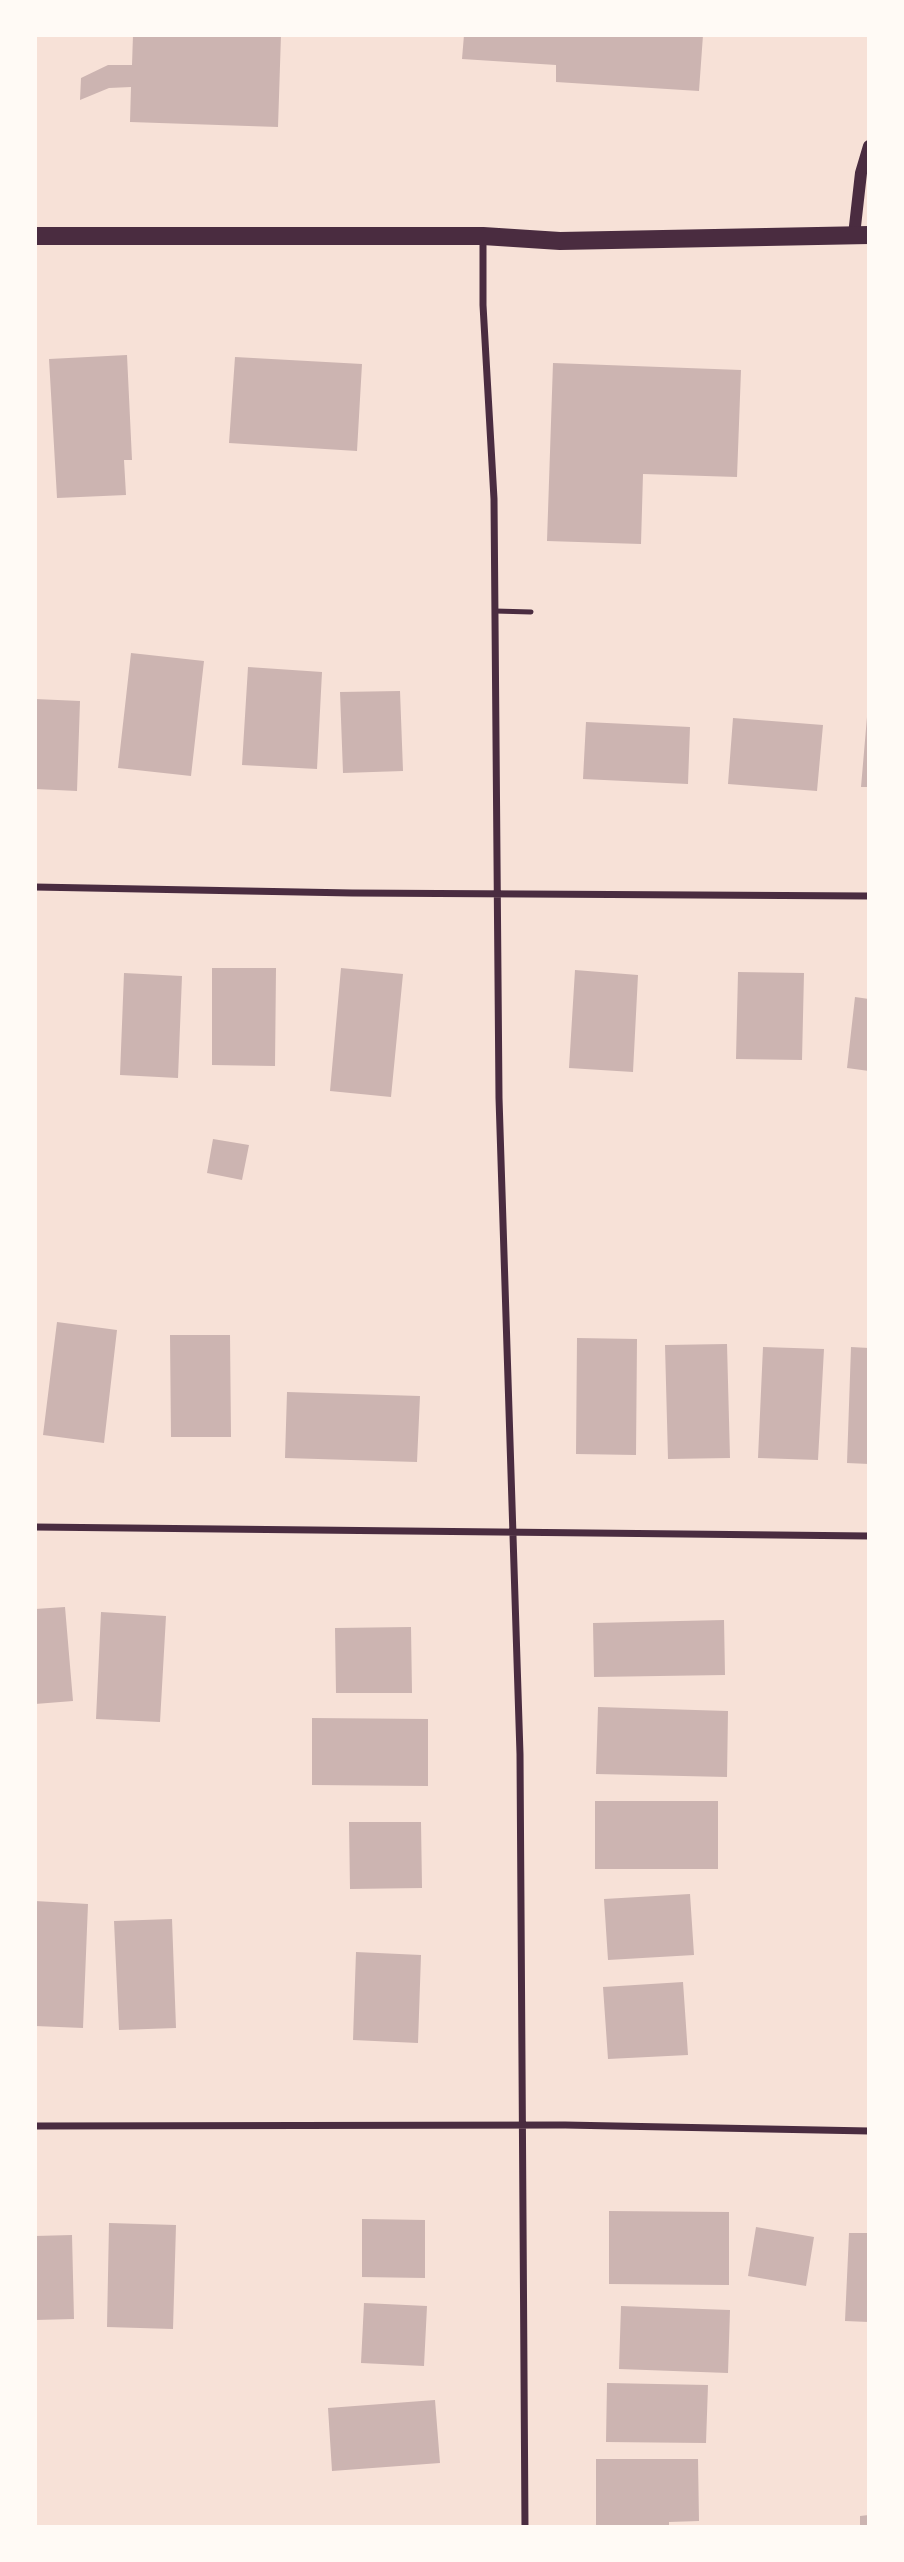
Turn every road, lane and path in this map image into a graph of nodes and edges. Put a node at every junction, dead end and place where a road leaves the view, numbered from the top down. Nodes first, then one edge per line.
1 (869, 146) edge
2 (861, 235) edge
3 (35, 236) edge
4 (483, 236) junction
5 (495, 611) junction
6 (531, 612) dead end
7 (35, 887) edge
8 (498, 894) junction
9 (869, 896) edge
10 (35, 1527) edge
11 (513, 1531) junction
12 (869, 1536) edge
13 (35, 2126) edge
14 (521, 2126) junction
15 (869, 2131) edge
16 (526, 2527) edge

1 - 2 street
2 - 4 main road
3 - 4 main road
4 - 5 street
5 - 6 lane
5 - 8 street
7 - 8 street
8 - 9 street
8 - 11 street
10 - 11 street
11 - 12 street
11 - 14 street
13 - 14 street
14 - 15 street
14 - 16 street

